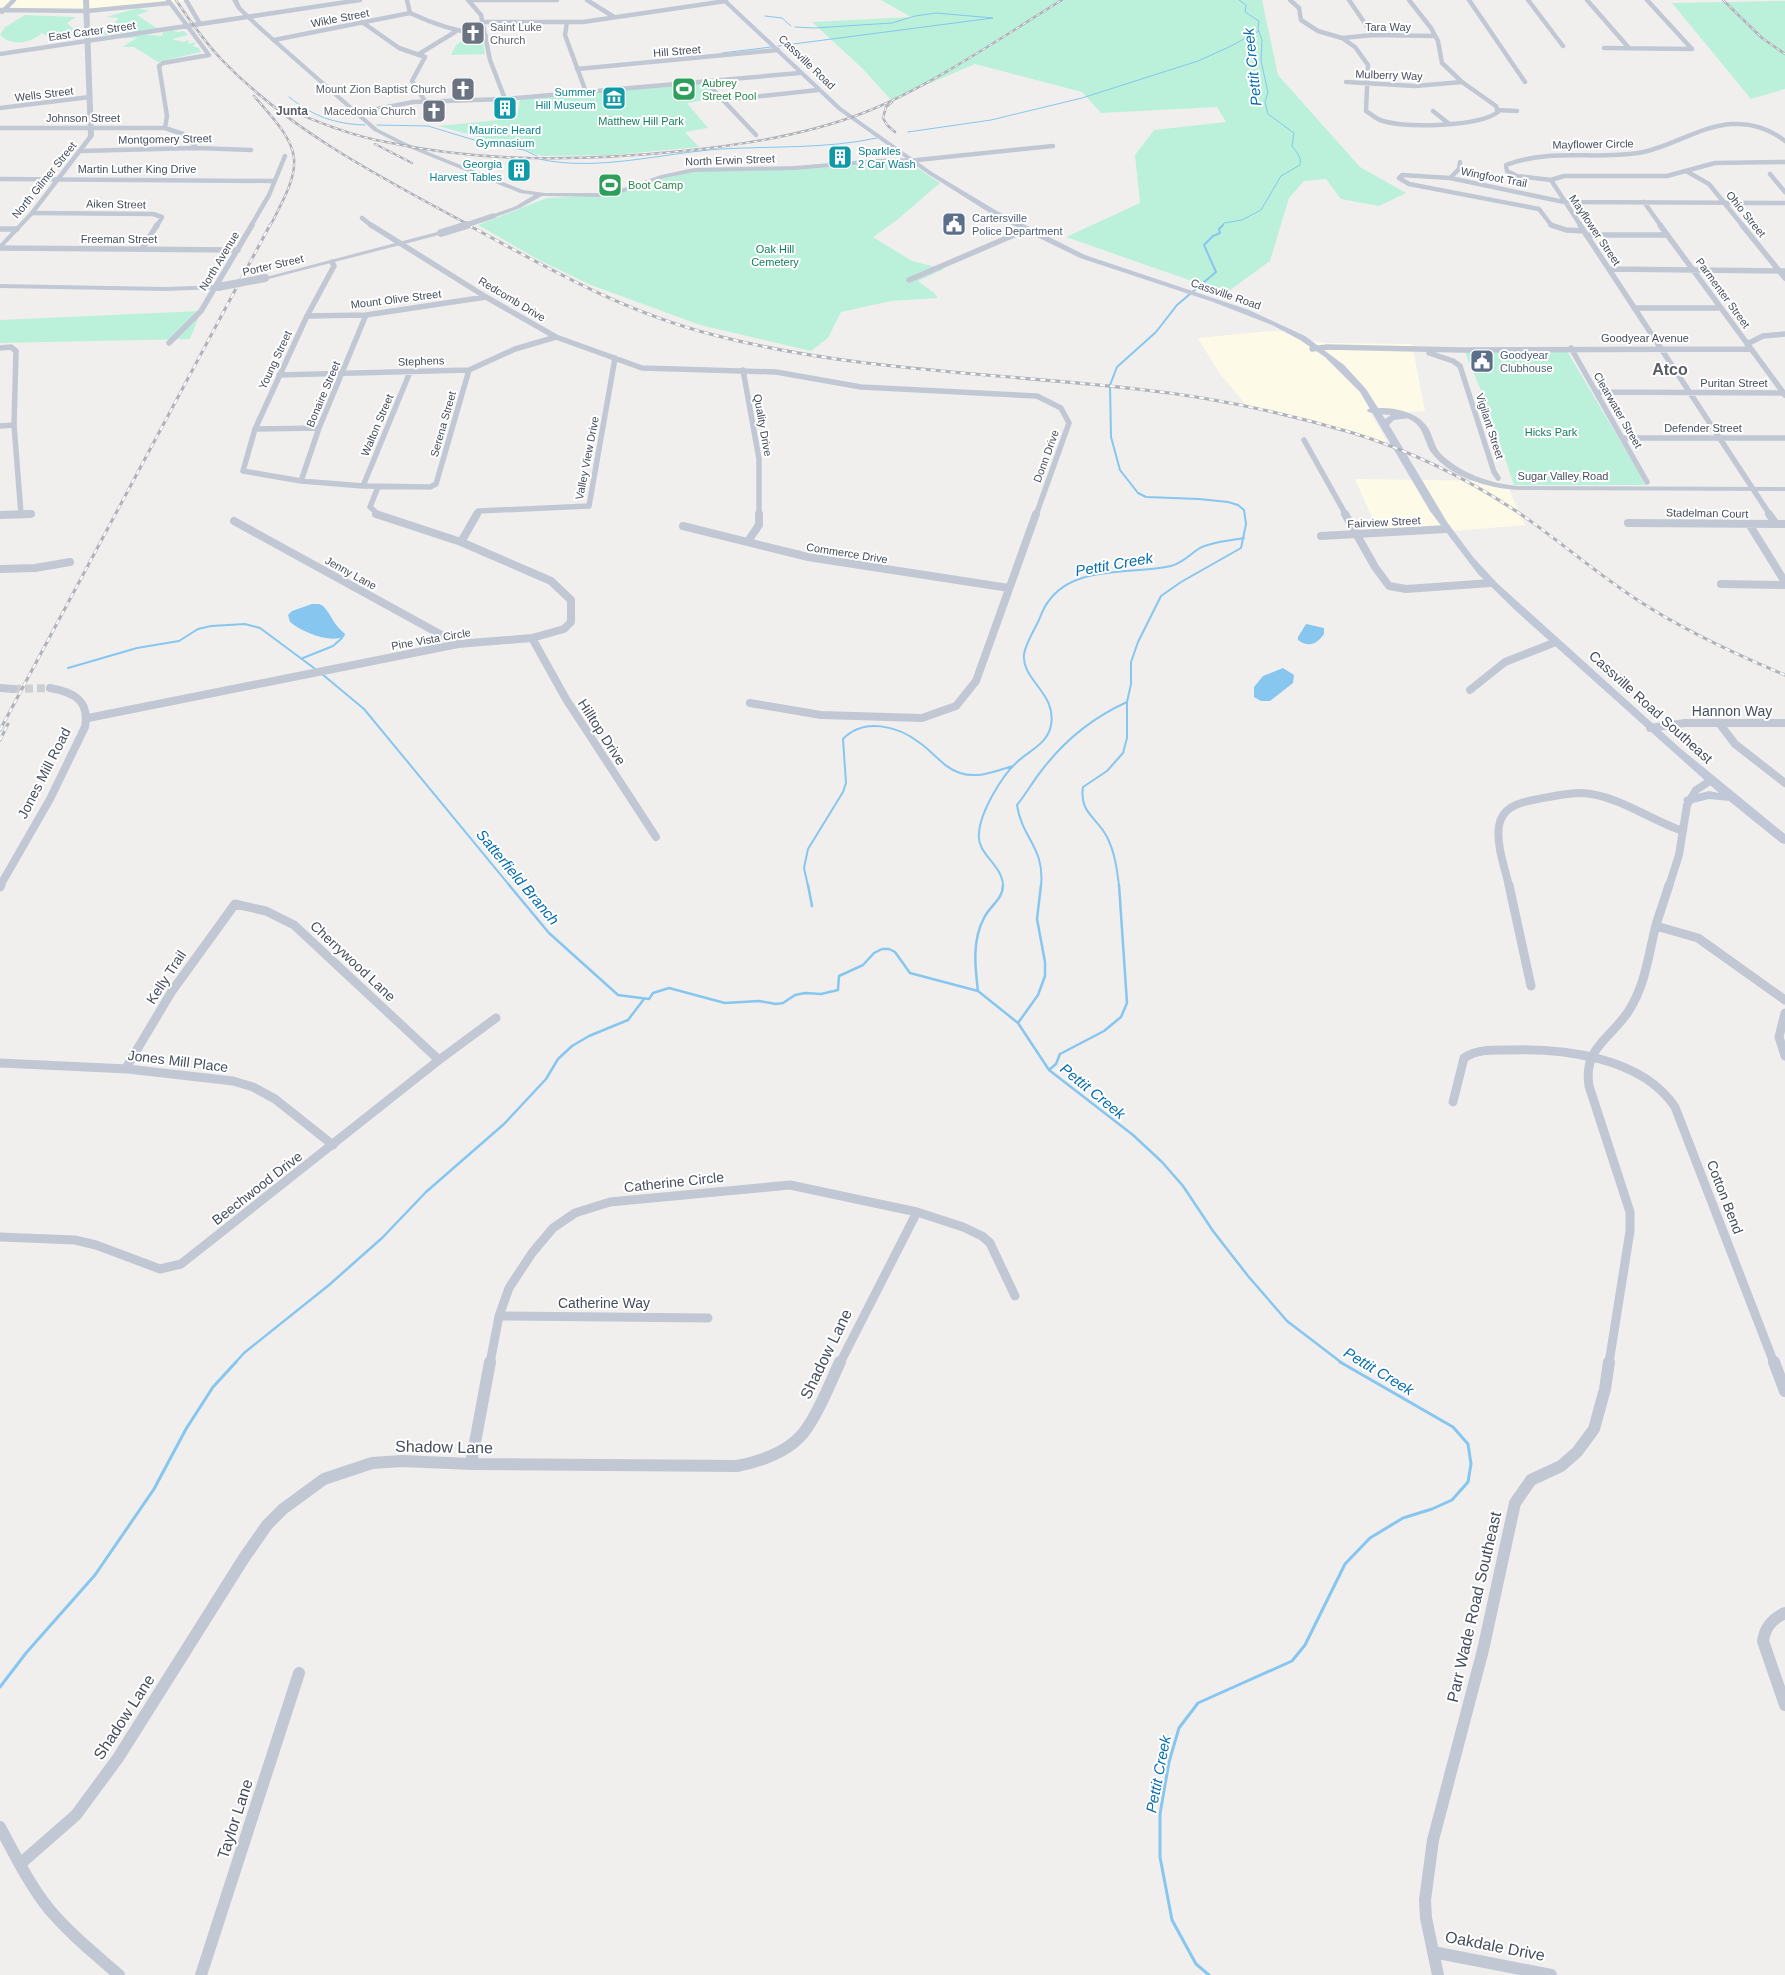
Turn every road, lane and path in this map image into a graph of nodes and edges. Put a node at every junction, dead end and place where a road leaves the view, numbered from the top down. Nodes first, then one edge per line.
1 (14, 0) edge
2 (86, 0) edge
3 (186, 0) edge
4 (236, 0) edge
5 (360, 0) edge
6 (407, 0) edge
7 (468, 0) edge
8 (501, 0) edge
9 (557, 0) edge
10 (587, 0) edge
11 (1290, 0) edge
12 (1349, 0) edge
13 (1408, 0) edge
14 (1469, 0) edge
15 (1528, 0) edge
16 (1587, 0) edge
17 (1646, 0) edge
18 (169, 1) edge
19 (725, 1) edge
20 (2, 10) edge
21 (87, 11) junction
22 (410, 13) junction
23 (0, 14) edge
24 (249, 17) junction
25 (614, 17) junction
26 (362, 22) junction
27 (483, 22) junction
28 (566, 22) junction
29 (200, 24) junction
30 (186, 26) junction
31 (455, 32) junction
32 (1373, 35) junction
33 (486, 36) junction
34 (1435, 36) junction
35 (1342, 38) junction
36 (274, 40) junction
37 (88, 41) junction
38 (1563, 46) dead end
39 (1604, 48) dead end
40 (1628, 48) junction
41 (778, 50) junction
42 (0, 54) edge
43 (420, 54) junction
44 (577, 69) junction
45 (800, 73) junction
46 (705, 81) junction
47 (1346, 82) dead end
48 (1462, 82) junction
49 (1525, 82) dead end
50 (1367, 83) junction
51 (818, 90) junction
52 (586, 92) junction
53 (90, 97) junction
54 (505, 98) junction
55 (724, 100) junction
56 (426, 101) junction
57 (0, 108) edge
58 (1433, 110) dead end
59 (1497, 110) junction
60 (1518, 111) dead end
61 (356, 112) junction
62 (1762, 121) dead end
63 (1448, 123) junction
64 (1757, 127) junction
65 (91, 128) junction
66 (165, 128) junction
67 (1, 130) edge
68 (756, 135) dead end
69 (1785, 141) edge
70 (1053, 146) dead end
71 (197, 148) junction
72 (251, 150) dead end
73 (80, 151) junction
74 (285, 156) dead end
75 (913, 160) junction
76 (1460, 162) dead end
77 (1785, 162) edge
78 (1686, 171) junction
79 (1770, 174) dead end
80 (1450, 178) junction
81 (0, 179) edge
82 (58, 179) junction
83 (1551, 180) junction
84 (274, 181) junction
85 (1785, 192) edge
86 (540, 195) junction
87 (1564, 202) junction
88 (1644, 202) junction
89 (1724, 202) junction
90 (1785, 203) edge
91 (994, 212) junction
92 (32, 213) junction
93 (362, 218) dead end
94 (0, 229) edge
95 (17, 229) junction
96 (1021, 230) junction
97 (1585, 233) junction
98 (1667, 235) junction
99 (404, 244) junction
100 (0, 248) edge
101 (142, 249) junction
102 (238, 250) junction
103 (332, 262) junction
104 (1609, 269) junction
105 (1693, 270) junction
106 (1782, 271) edge
107 (1785, 278) edge
108 (908, 280) dead end
109 (0, 286) edge
110 (216, 287) junction
111 (486, 297) junction
112 (1634, 308) junction
113 (1721, 308) junction
114 (366, 314) junction
115 (307, 316) junction
116 (1785, 334) edge
117 (556, 337) junction
118 (169, 343) dead end
119 (1312, 346) junction
120 (1749, 346) junction
121 (11, 347) joint
122 (0, 348) edge
123 (1418, 348) junction
124 (1540, 348) joint
125 (1571, 348) junction
126 (1661, 348) junction
127 (1332, 350) junction
128 (615, 358) junction
129 (469, 370) junction
130 (743, 370) junction
131 (410, 372) junction
132 (343, 373) junction
133 (279, 375) junction
134 (1596, 392) junction
135 (1689, 393) junction
136 (1784, 394) edge
137 (1375, 411) junction
138 (1407, 416) junction
139 (1386, 423) junction
140 (14, 425) junction
141 (0, 426) edge
142 (318, 428) junction
143 (255, 429) junction
144 (1622, 438) junction
145 (1720, 438) junction
146 (1785, 438) edge
147 (1304, 440) dead end
148 (1404, 460) junction
149 (1498, 478) dead end
150 (301, 481) junction
151 (1647, 482) dead end
152 (436, 484) joint
153 (362, 486) junction
154 (378, 486) junction
155 (1753, 488) junction
156 (1785, 489) edge
157 (21, 514) junction
158 (31, 514) dead end
159 (0, 515) edge
160 (234, 521) dead end
161 (1628, 522) dead end
162 (1749, 524) junction
163 (1776, 524) junction
164 (1785, 524) edge
165 (683, 526) dead end
166 (1447, 528) junction
167 (1358, 534) junction
168 (1321, 536) dead end
169 (748, 541) junction
170 (461, 542) junction
171 (70, 562) dead end
172 (0, 569) edge
173 (1491, 583) junction
174 (1721, 584) dead end
175 (1785, 584) edge
176 (1009, 588) junction
177 (1501, 592) joint
178 (532, 638) junction
179 (1556, 642) junction
180 (458, 644) junction
181 (0, 688) edge
182 (50, 688) tunnel mouth
183 (13, 689) tunnel mouth
184 (1470, 690) dead end
185 (750, 702) dead end
186 (88, 718) junction
187 (1719, 723) junction
188 (1785, 723) edge
189 (1650, 728) junction
190 (1710, 781) junction
191 (1785, 783) edge
192 (1732, 799) junction
193 (1689, 800) junction
194 (1683, 831) junction
195 (656, 838) dead end
196 (1785, 840) edge
197 (0, 887) edge
198 (235, 904) joint
199 (1656, 926) junction
200 (1531, 986) dead end
201 (1785, 1000) edge
202 (1785, 1013) edge
203 (496, 1018) dead end
204 (1591, 1056) junction
205 (1785, 1056) edge
206 (439, 1060) junction
207 (0, 1063) edge
208 (126, 1068) junction
209 (1454, 1102) dead end
210 (333, 1145) junction
211 (917, 1212) junction
212 (0, 1237) edge
213 (1016, 1296) dead end
214 (499, 1316) junction
215 (708, 1318) dead end
216 (1785, 1391) edge
217 (471, 1464) junction
218 (1785, 1613) edge
219 (299, 1673) dead end
220 (1785, 1705) edge
221 (0, 1827) edge
222 (20, 1864) junction
223 (1433, 1952) junction
224 (119, 1975) edge
225 (202, 1975) edge
226 (1438, 1975) edge
227 (1551, 1975) edge

1 - 20 street
2 - 21 street, North Gilmer Street
3 - 29 street
4 - 24 street, North Erwin Street
5 - 24 street, East Carter Street
6 - 22 street
7 - 8 street
7 - 27 street
8 - 9 street
10 - 25 street
11 - 35 street
12 - 32 street
13 - 34 street
14 - 49 street
15 - 38 street
16 - 40 street
17 - 40 street
18 - 21 street
18 - 30 street
19 - 25 street
19 - 41 main road, Cassville Road
20 - 21 street
20 - 23 street
21 - 37 street, North Gilmer Street
22 - 26 street, Wikle Street
22 - 31 street
24 - 29 street, East Carter Street
24 - 36 street, North Erwin Street
25 - 28 street
26 - 36 street, Wikle Street
26 - 43 street
27 - 28 street
27 - 33 street
28 - 44 street
29 - 30 street, East Carter Street
30 - 37 street, East Carter Street
30 - 66 street
31 - 33 street
31 - 43 street
32 - 34 street, Tara Way
32 - 35 street, Tara Way
33 - 54 street
34 - 48 street
35 - 50 street
36 - 61 street, North Erwin Street
37 - 42 street, East Carter Street
37 - 53 street, North Gilmer Street
39 - 40 street
41 - 44 street, Hill Street
41 - 45 main road, Cassville Road
43 - 56 street
44 - 52 street
45 - 46 street
45 - 51 main road, Cassville Road
46 - 52 street
46 - 55 street
47 - 50 street, Mulberry Way
48 - 50 street, Mulberry Way
48 - 59 street
50 - 63 street
51 - 55 street
51 - 75 main road, Cassville Road
52 - 54 street
53 - 57 street, Wells Street
53 - 65 street, North Gilmer Street
54 - 56 street
55 - 68 street
56 - 61 street
58 - 63 street
59 - 60 street
59 - 63 street
61 - 86 street, North Erwin Street
62 - 64 street
64 - 69 street, Mayflower Circle
64 - 83 street, Mayflower Circle
65 - 66 street, Johnson Street
65 - 67 street, Johnson Street
65 - 73 street, North Gilmer Street
66 - 71 street
70 - 75 street, North Erwin Street
71 - 72 street, Montgomery Street
71 - 73 street, Montgomery Street
73 - 82 street, North Gilmer Street
74 - 84 street, North Avenue
75 - 86 street, North Erwin Street
75 - 91 main road, Cassville Road
76 - 80 street
77 - 78 street, Mayflower Street
78 - 83 street, Mayflower Street
78 - 89 street, Ohio Street
79 - 85 street
80 - 87 street, Wingfoot Trail
80 - 97 street, Wingfoot Trail
81 - 82 street, Martin Luther King Drive
82 - 84 street, Martin Luther King Drive
82 - 92 street, North Gilmer Street
83 - 87 street, Mayflower Street
84 - 102 street, North Avenue
86 - 99 street, Porter Street, bridge
87 - 88 street, Wingfoot Trail
87 - 97 street, Mayflower Street
88 - 89 street, Wingfoot Trail
88 - 98 street, Parmenter Street
89 - 90 street, Wingfoot Trail
89 - 106 street, Ohio Street
91 - 96 main road, Cassville Road
91 - 96 main road, Cassville Road
92 - 95 street, North Gilmer Street
92 - 101 street, Aiken Street
93 - 99 street
94 - 95 street
95 - 100 street, North Gilmer Street
96 - 108 street
96 - 119 main road, Cassville Road
97 - 98 street
97 - 104 street, Mayflower Street
98 - 105 street, Parmenter Street
99 - 103 street, Porter Street
99 - 111 street, Redcomb Drive
100 - 101 street, Freeman Street
101 - 102 street, Freeman Street
102 - 110 street, North Avenue
103 - 110 street, Porter Street, bridge
103 - 115 street, Young Street
104 - 105 street
104 - 112 street, Mayflower Street
105 - 106 street
105 - 113 street, Parmenter Street
106 - 107 street, Ohio Street
109 - 110 street, Porter Street
110 - 118 street, North Avenue
111 - 114 street, Mount Olive Street
111 - 117 street, Redcomb Drive
112 - 113 street
112 - 126 street, Mayflower Street
113 - 120 street, Parmenter Street
114 - 115 street, Mount Olive Street
114 - 132 street, Bonaire Street
115 - 133 street, Young Street
116 - 120 street, Goodyear Avenue
117 - 128 street, Redcomb Drive
117 - 129 street, Stephens
119 - 127 main road, Cassville Road
119 - 137 main road, Cassville Road
120 - 126 street, Goodyear Avenue
120 - 136 street, Parmenter Street
121 - 122 street
121 - 140 street
123 - 124 street, Goodyear Avenue
123 - 127 street, Goodyear Avenue
123 - 149 street, Vigilant Street
124 - 125 street, Goodyear Avenue
125 - 126 street, Goodyear Avenue
125 - 134 street, Clearwater Street
126 - 135 street, Mayflower Street
127 - 137 main road, Cassville Road
128 - 130 street, Donn Drive
128 - 170 street, Valley View Drive
129 - 131 street, Stephens
129 - 152 street, Serena Street
130 - 169 street, Quality Drive
130 - 176 street, Donn Drive
131 - 132 street, Stephens
131 - 153 street, Walton Street
132 - 133 street, Stephens
132 - 142 street, Bonaire Street
133 - 143 street, Young Street
134 - 135 street, Puritan Street
134 - 144 street, Clearwater Street
135 - 136 street, Puritan Street
135 - 145 street, Mayflower Street
137 - 138 street, Sugar Valley Road
137 - 139 main road, Cassville Road
137 - 148 main road, Cassville Road
138 - 139 main road
138 - 155 street, Sugar Valley Road
139 - 148 main road, Cassville Road
140 - 141 street
140 - 157 street
142 - 143 street
142 - 150 street, Bonaire Street
143 - 150 street, Young Street
144 - 145 street, Defender Street
144 - 151 street, Clearwater Street
145 - 146 street, Defender Street
145 - 155 street, Mayflower Street
147 - 167 street
148 - 166 main road, Cassville Road
150 - 153 street
152 - 154 street
153 - 154 street
154 - 170 street, Pine Vista Circle
155 - 156 street, Sugar Valley Road
155 - 163 street, Mayflower Street
157 - 158 street
157 - 159 street
160 - 180 street, Jenny Lane
161 - 162 street, Stadelman Court
162 - 163 street, Stadelman Court
162 - 175 street
163 - 164 street, Stadelman Court
165 - 169 street, Commerce Drive
166 - 167 street, Fairview Street
166 - 173 main road, Cassville Road
167 - 168 street, Fairview Street
167 - 173 street
169 - 176 street, Commerce Drive
170 - 178 street, Pine Vista Circle
171 - 172 street
173 - 177 main road, Cassville Road
174 - 175 street
176 - 185 street, Donn Drive
177 - 179 main road, Cassville Road Southeast
178 - 180 street, Pine Vista Circle
178 - 195 street, Hilltop Drive
179 - 184 street
179 - 189 main road, Cassville Road Southeast
180 - 186 street, Pine Vista Circle
181 - 183 street
182 - 186 street, Jones Mill Road
186 - 197 street, Jones Mill Road
187 - 188 street, Hannon Way
187 - 189 street, Hannon Way
187 - 191 street
189 - 190 main road, Cassville Road Southeast
190 - 192 main road, Cassville Road Southeast
190 - 193 street
192 - 193 main road
192 - 196 main road, Cassville Road Southeast
193 - 194 street
194 - 199 street
194 - 200 street
198 - 206 street, Cherrywood Lane
198 - 208 street, Kelly Trail
199 - 201 street
199 - 204 street
202 - 205 street
203 - 206 street, Beechwood Drive
204 - 209 street, Cotton Bend
204 - 216 street, Cotton Bend
204 - 223 street, Parr Wade Road Southeast
206 - 210 street, Beechwood Drive
207 - 208 street, Jones Mill Place
208 - 210 street, Jones Mill Place
210 - 212 street, Beechwood Drive
211 - 213 street, Catherine Circle
211 - 214 street, Catherine Circle
211 - 217 street, Shadow Lane
214 - 215 street, Catherine Way
214 - 217 street, Catherine Circle
217 - 222 street, Shadow Lane
218 - 220 street
219 - 225 street, Taylor Lane
221 - 222 street
222 - 224 street
223 - 226 street, Parr Wade Road Southeast
223 - 227 street, Oakdale Drive

